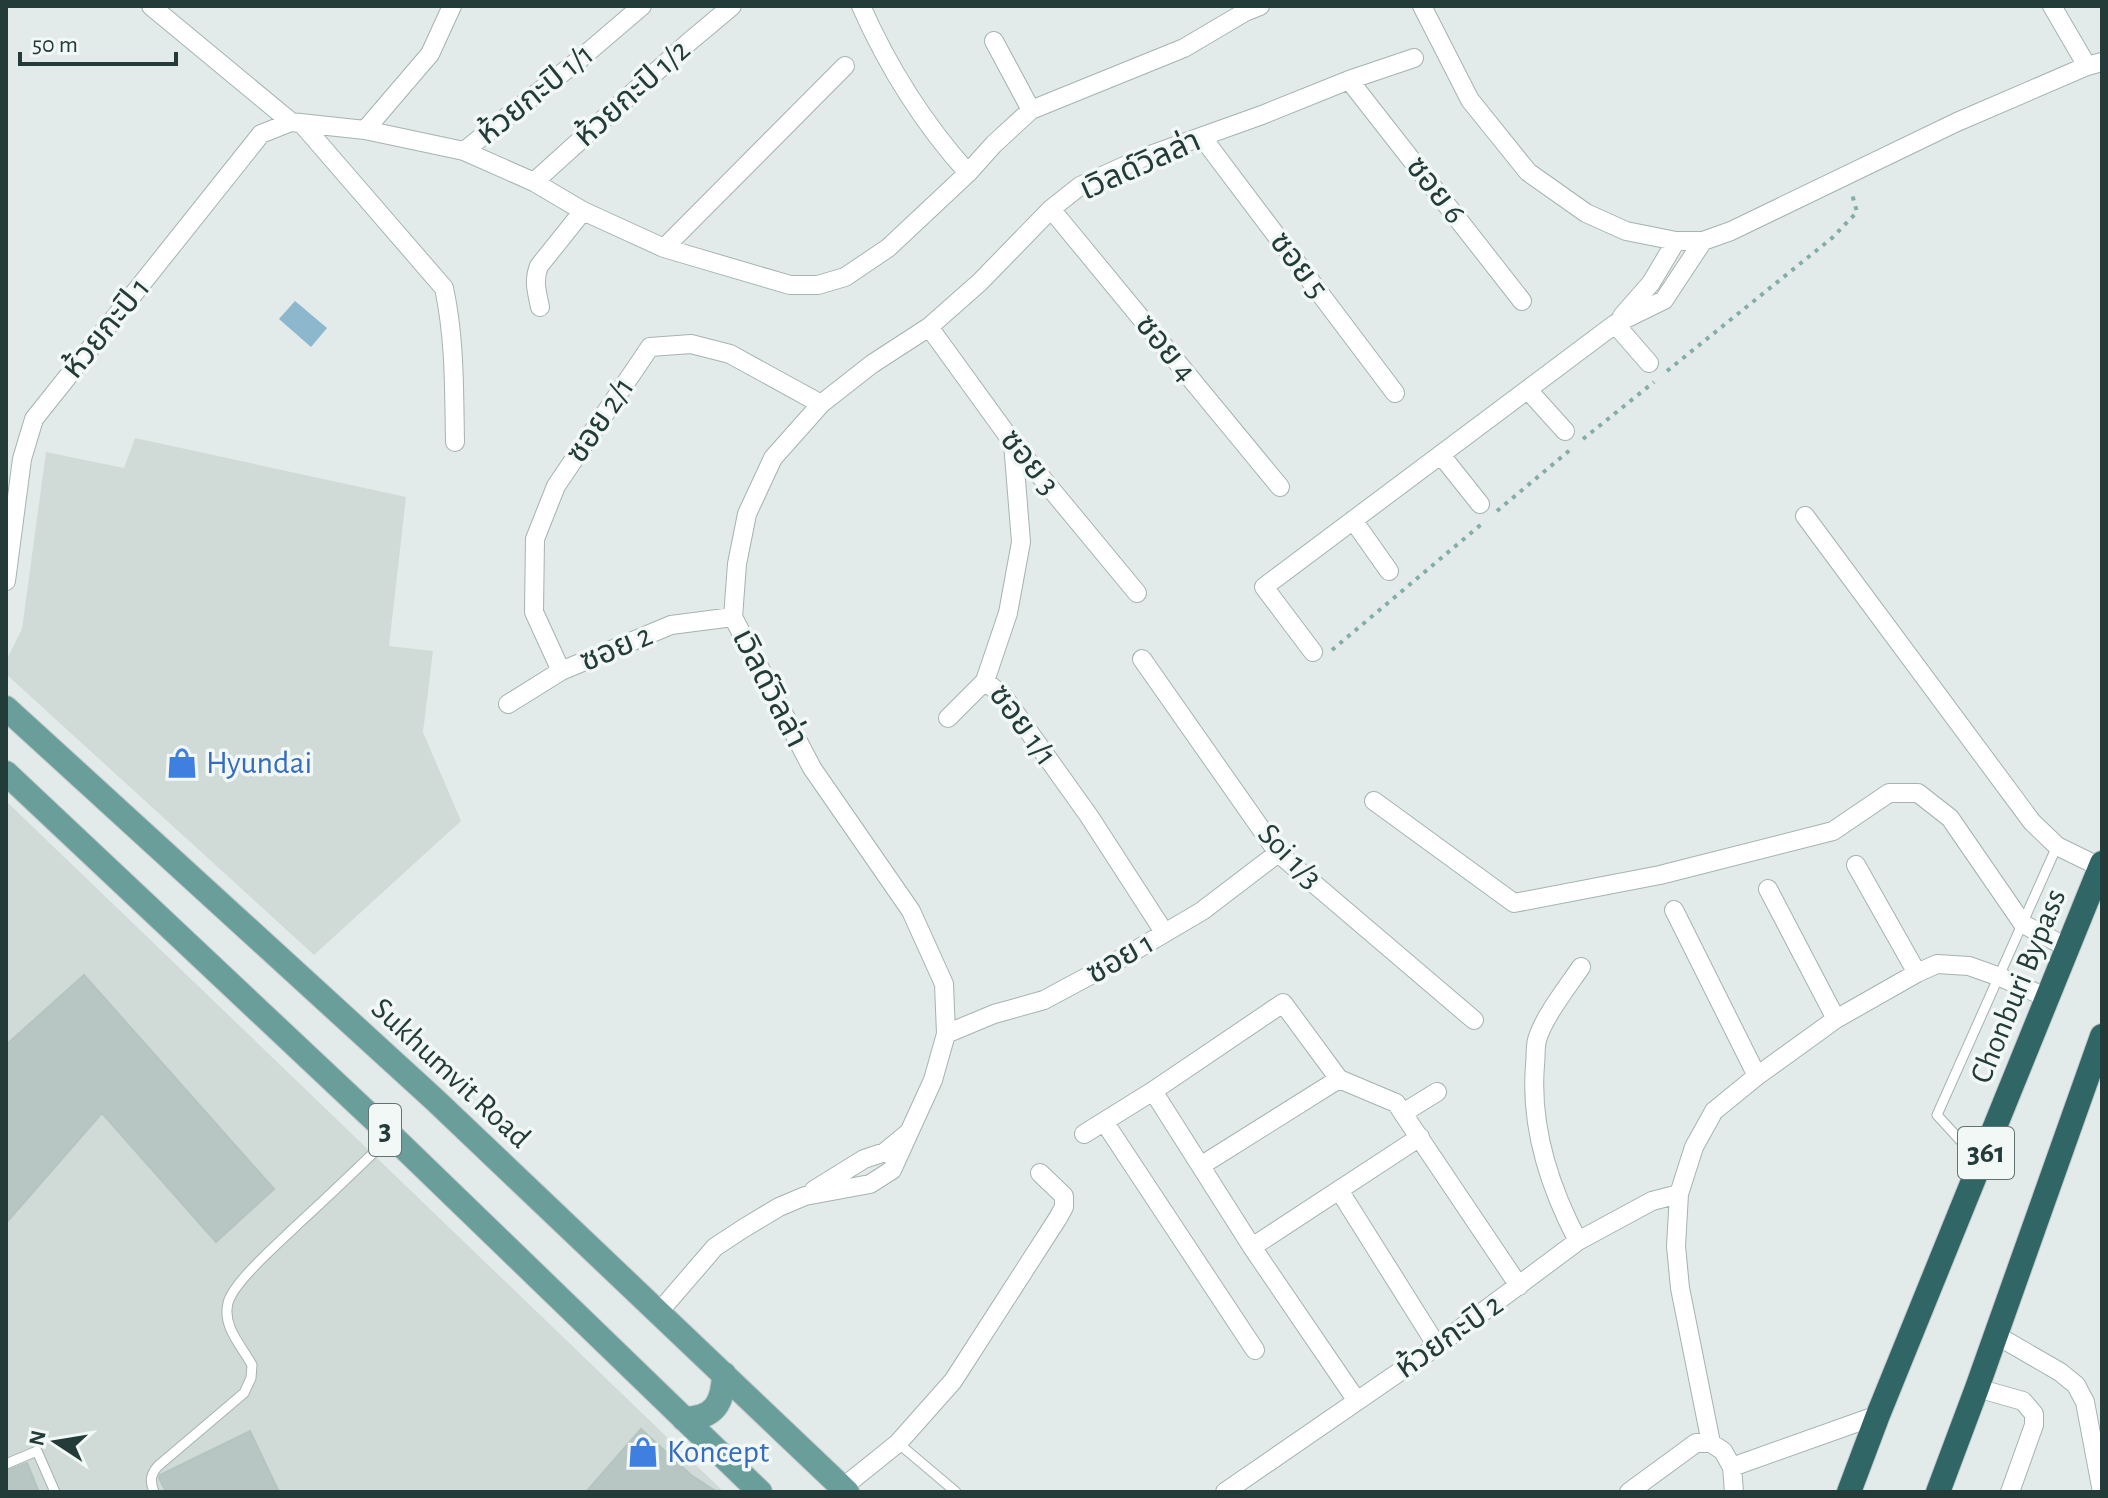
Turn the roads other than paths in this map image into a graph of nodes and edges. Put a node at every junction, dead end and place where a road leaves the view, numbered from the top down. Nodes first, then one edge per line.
1 (151, 6) edge
2 (732, 6) edge
3 (861, 6) edge
4 (1260, 6) edge
5 (1422, 6) edge
6 (2052, 6) edge
7 (448, 9) edge
8 (634, 9) edge
9 (994, 41) dead end
10 (1414, 58) dead end
11 (2095, 64) edge
12 (845, 66) dead end
13 (1349, 80) junction
14 (1031, 110) junction
15 (297, 123) junction
16 (365, 130) junction
17 (1202, 137) junction
18 (464, 151) junction
19 (968, 173) junction
20 (534, 182) junction
21 (1051, 209) junction
22 (583, 211) junction
23 (1676, 241) junction
24 (1703, 241) junction
25 (664, 248) junction
26 (1522, 301) dead end
27 (540, 307) dead end
28 (1615, 324) junction
29 (929, 327) junction
30 (1649, 363) dead end
31 (1528, 390) junction
32 (1395, 393) dead end
33 (821, 404) junction
34 (1565, 431) dead end
35 (455, 442) dead end
36 (1013, 443) junction
37 (1441, 455) junction
38 (1280, 487) dead end
39 (1480, 504) dead end
40 (1805, 516) dead end
41 (1353, 520) junction
42 (1389, 571) dead end
43 (6, 581) edge
44 (1137, 593) dead end
45 (733, 617) junction
46 (1313, 652) road end
47 (1142, 659) dead end
48 (561, 671) junction
49 (985, 681) junction
50 (508, 704) dead end
51 (6, 708) edge
52 (948, 718) dead end
53 (6, 773) edge
54 (1374, 801) dead end
55 (2057, 846) junction
56 (1278, 853) junction
57 (1856, 865) dead end
58 (2101, 865) edge
59 (1768, 889) dead end
60 (1674, 910) dead end
61 (2023, 924) junction
62 (1164, 932) junction
63 (2068, 948) junction
64 (1581, 967) dead end
65 (1917, 973) junction
66 (2000, 977) junction
67 (2048, 998) junction
68 (1836, 1019) junction
69 (1474, 1020) dead end
70 (946, 1034) junction
71 (2102, 1036) edge
72 (1757, 1076) junction
73 (1339, 1079) junction
74 (1153, 1091) junction
75 (1437, 1092) dead end
76 (1403, 1113) junction
77 (1105, 1123) junction
78 (1084, 1134) dead end
79 (391, 1136) junction
80 (1420, 1137) junction
81 (1982, 1163) junction
82 (1202, 1165) junction
83 (1040, 1173) dead end
84 (1339, 1190) junction
85 (1679, 1194) junction
86 (1578, 1241) junction
87 (1252, 1247) junction
88 (1519, 1286) junction
89 (659, 1312) junction
90 (1996, 1335) junction
91 (1437, 1346) junction
92 (1255, 1350) dead end
93 (724, 1374) junction
94 (1977, 1388) junction
95 (2094, 1400) edge
96 (1357, 1401) junction
97 (1878, 1415) junction
98 (684, 1419) junction
99 (898, 1443) junction
100 (1711, 1443) junction
101 (1867, 1443) junction
102 (6, 1464) edge
103 (1732, 1467) junction
104 (844, 1490) edge
105 (55, 1492) edge
106 (154, 1492) edge
107 (760, 1492) edge
108 (956, 1492) edge
109 (1225, 1492) edge
110 (1629, 1492) edge
111 (1734, 1492) edge
112 (1841, 1492) edge
113 (1849, 1492) edge
114 (1938, 1492) edge
115 (2010, 1492) edge
116 (2102, 1492) edge

1 - 15 street
2 - 20 street, ห้วยกะปิ 1/2
3 - 19 street
4 - 14 street
5 - 23 street
6 - 11 street
7 - 16 street
8 - 18 street, ห้วยกะปิ 1/1
9 - 14 street
10 - 13 street, เวิลด์วิลล่า
11 - 24 street
12 - 25 street
13 - 17 street, เวิลด์วิลล่า
13 - 26 street, ซอย 6
14 - 19 street
15 - 16 street
15 - 35 street
15 - 43 street, ห้วยกะปิ 1
16 - 18 street
17 - 21 street, เวิลด์วิลล่า
17 - 32 street, ซอย 5
18 - 20 street
19 - 25 street
20 - 22 street
21 - 29 street, เวิลด์วิลล่า
21 - 38 street, ซอย 4
22 - 25 street
22 - 27 street
23 - 24 street
23 - 28 street
24 - 28 street
28 - 30 street
28 - 31 street
29 - 33 street, เวิลด์วิลล่า
29 - 36 street, ซอย 3
31 - 34 street
31 - 37 street
33 - 45 street, เวิลด์วิลล่า
33 - 48 street, ซอย 2/1
36 - 44 street, ซอย 3
36 - 49 street, ซอย 1/1
37 - 39 street
37 - 41 street
40 - 55 street
41 - 42 street
41 - 46 street
45 - 48 street, ซอย 2
45 - 70 street, เวิลด์วิลล่า
47 - 56 street, Soi 1/3
48 - 50 street, ซอย 2
49 - 52 street
49 - 62 street, ซอย 1/1
51 - 89 main road, Sukhumvit Road / 3
53 - 79 main road, 3
54 - 61 street
55 - 58 street
55 - 61 lane
56 - 62 street, ซอย 1
56 - 69 street, Soi 1/3
57 - 65 street
58 - 63 highway, Chonburi Bypass / 361
59 - 68 street
60 - 72 street
61 - 63 street
61 - 66 lane
62 - 70 street, ซอย 1
63 - 67 highway, Chonburi Bypass / 361
64 - 86 street
65 - 66 street
65 - 68 street
66 - 67 street
66 - 81 lane
67 - 81 highway, Chonburi Bypass / 361
68 - 72 street
70 - 89 street, เวิลด์วิลล่า
71 - 90 highway, 361
72 - 85 street
73 - 74 street
73 - 76 street
73 - 82 street
74 - 77 street
74 - 82 street
75 - 76 street
76 - 80 street
77 - 78 street
77 - 92 street
79 - 98 main road, 3
79 - 106 lane
80 - 84 street
80 - 88 street
81 - 97 highway, Chonburi Bypass / 361
82 - 87 street
83 - 99 street
84 - 87 street
84 - 91 street
85 - 86 street, ห้วยกะปิ 2
85 - 100 street
86 - 88 street, ห้วยกะปิ 2
87 - 96 street
88 - 91 street, ห้วยกะปิ 2
89 - 93 main road, Sukhumvit Road / 3
90 - 94 highway, 361
90 - 95 street
91 - 96 street, ห้วยกะปิ 2
93 - 98 main road
93 - 104 main road, Sukhumvit Road / 3
94 - 114 highway, 361
94 - 115 street
95 - 116 street
96 - 109 street, ห้วยกะปิ 2
97 - 101 highway, Chonburi Bypass / 361
97 - 103 street
98 - 107 main road, 3
99 - 104 street
99 - 108 lane
100 - 103 street
100 - 110 street
101 - 112 highway
101 - 113 highway, 361
102 - 105 lane
103 - 111 street

